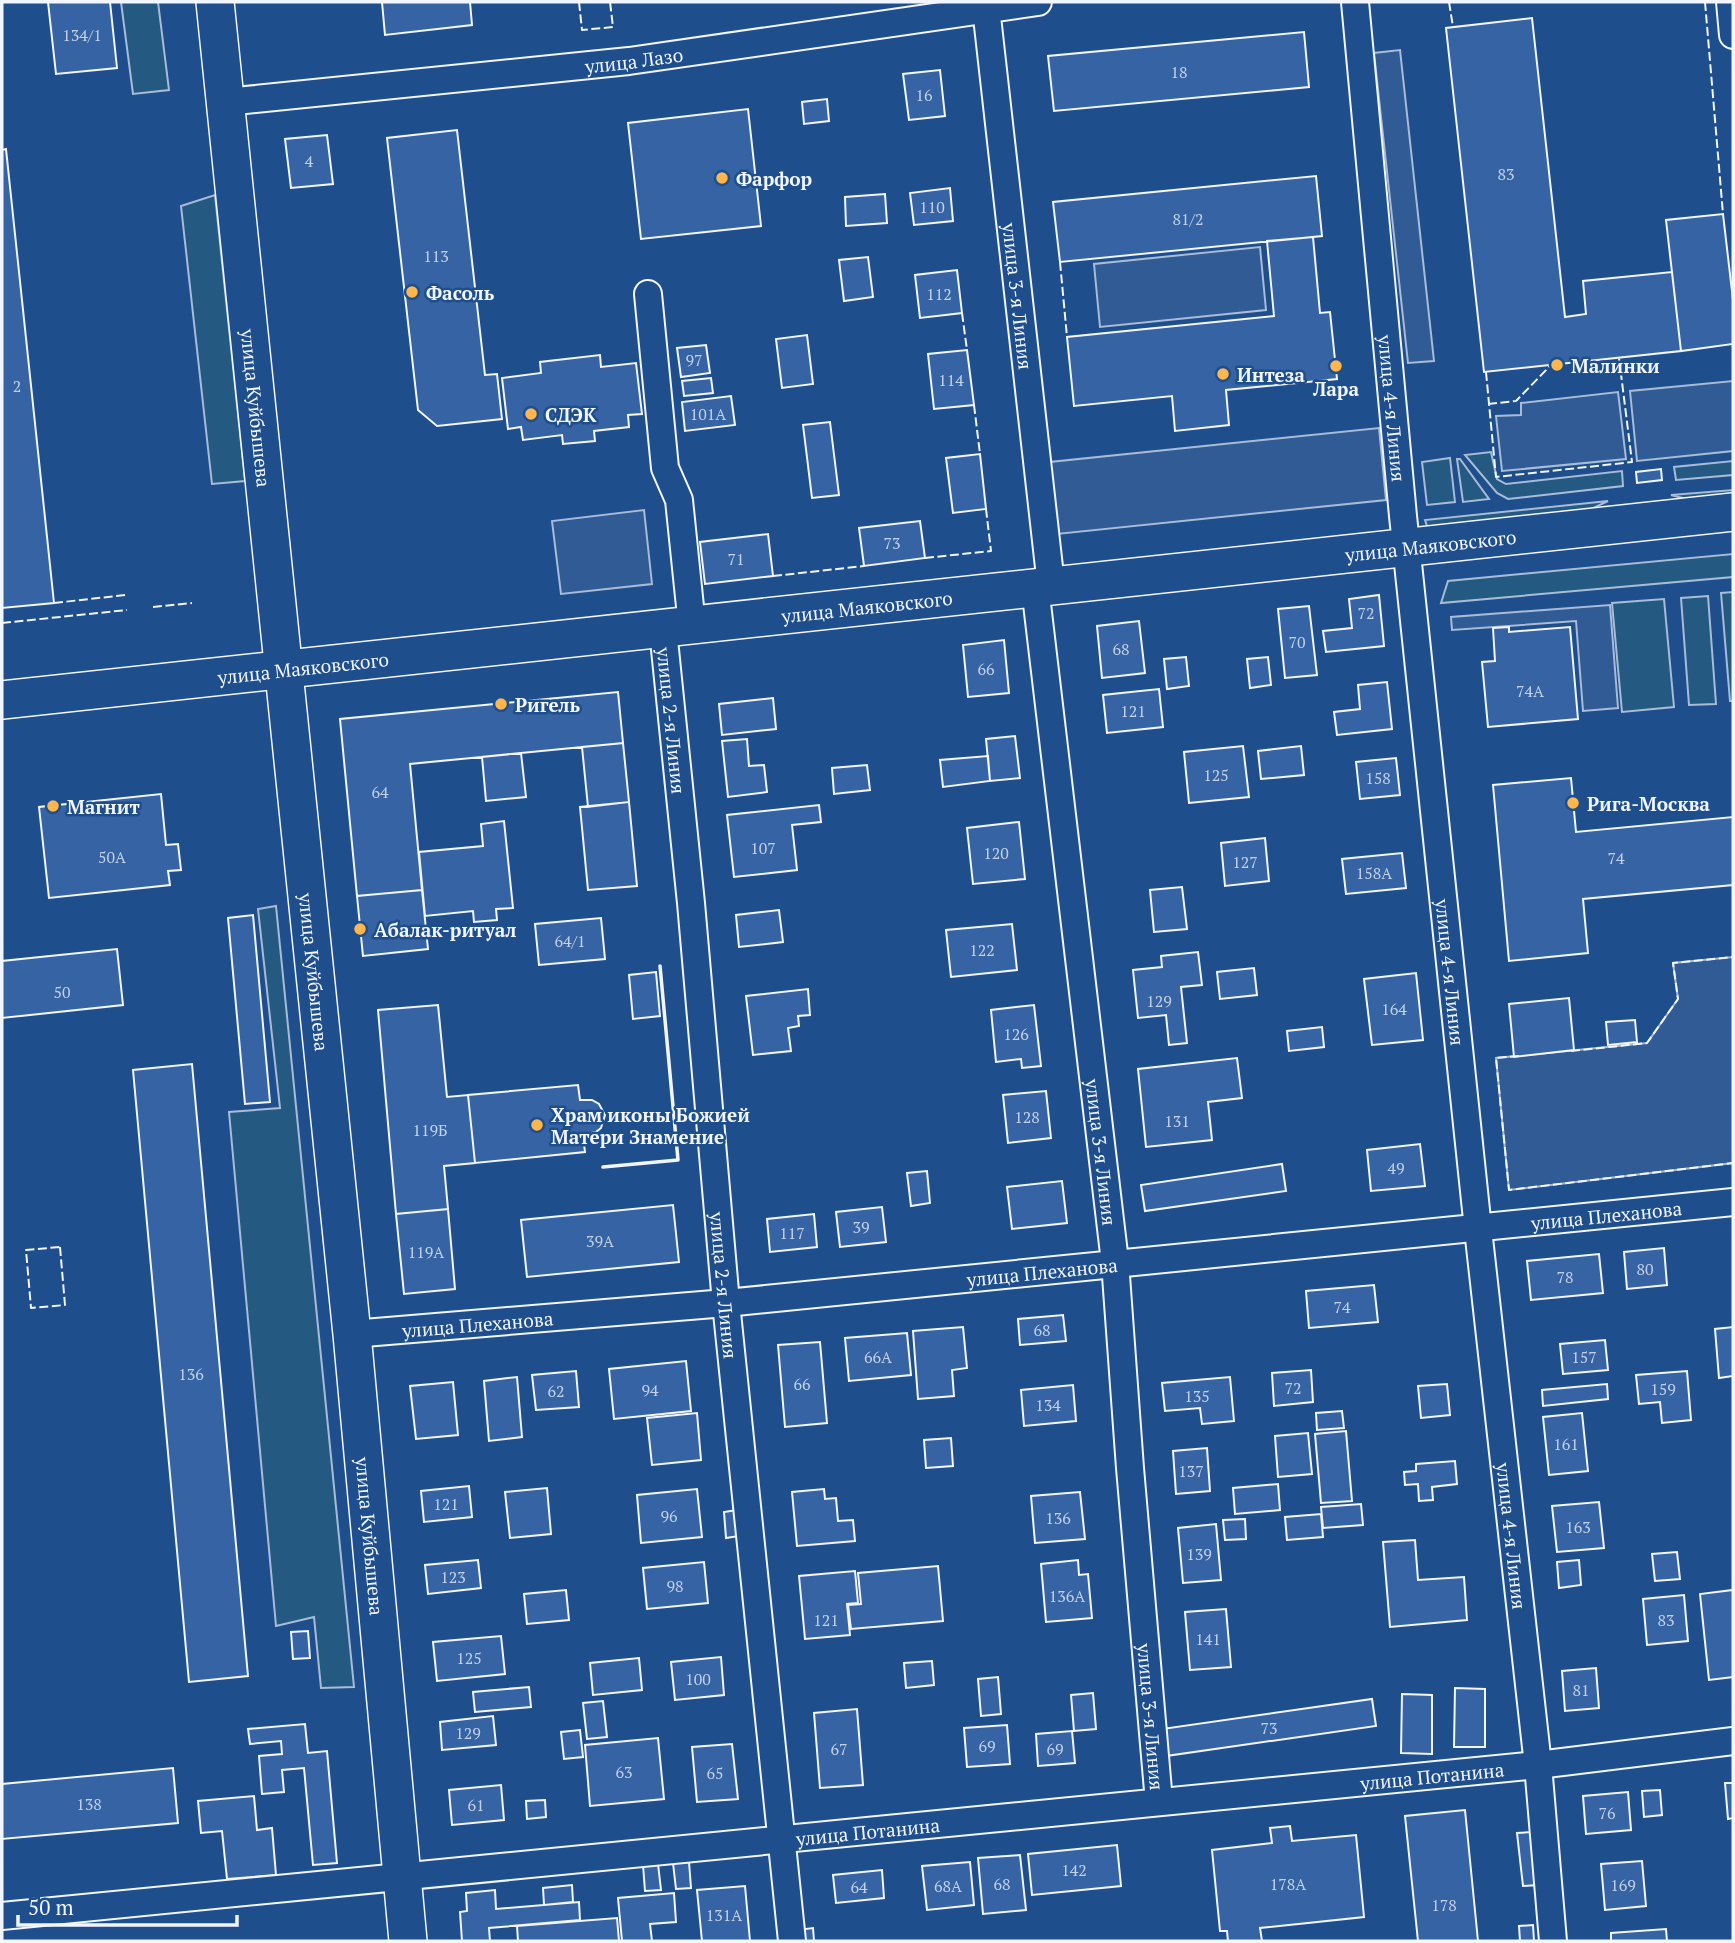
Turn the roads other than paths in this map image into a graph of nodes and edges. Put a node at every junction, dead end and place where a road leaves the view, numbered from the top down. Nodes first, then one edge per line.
1 (215, 2) edge
2 (1038, 2) edge
3 (1355, 2) edge
4 (1730, 2) edge
5 (986, 8) junction
6 (1733, 35) edge
7 (226, 102) junction
8 (648, 294) dead end
9 (1733, 512) edge
10 (1406, 547) junction
11 (1043, 586) junction
12 (677, 628) junction
13 (283, 670) junction
14 (2, 700) edge
15 (1733, 1202) edge
16 (1478, 1229) junction
17 (1115, 1262) junction
18 (726, 1303) junction
19 (352, 1334) junction
20 (1733, 1741) edge
21 (1538, 1765) junction
22 (1159, 1802) junction
23 (783, 1839) junction
24 (402, 1877) junction
25 (2, 1916) edge
26 (408, 1941) edge
27 (792, 1941) edge
28 (1553, 1941) edge

1 - 7 main road, улица Куйбышева
2 - 5 street, улица Лазо
3 - 10 street, улица 4-я Линия
4 - 6 street
5 - 7 street, улица Лазо
5 - 11 street, улица 3-я Линия
7 - 13 main road, улица Куйбышева
8 - 12 street, улица 2-я Линия
9 - 10 main road, улица Маяковского
10 - 11 main road, улица Маяковского
10 - 16 street, улица 4-я Линия
11 - 12 main road, улица Маяковского
11 - 17 street, улица 3-я Линия
12 - 13 main road, улица Маяковского
12 - 18 street, улица 2-я Линия
13 - 14 main road, улица Маяковского
13 - 19 main road, улица Куйбышева
15 - 16 street, улица Плеханова
16 - 17 street, улица Плеханова
16 - 21 street, улица 4-я Линия
17 - 18 street, улица Плеханова
17 - 22 street, улица 3-я Линия
18 - 19 street, улица Плеханова
18 - 23 street, улица 2-я Линия
19 - 24 main road, улица Куйбышева
20 - 21 street, улица Потанина
21 - 22 street, улица Потанина
21 - 28 street, улица 4-я Линия
22 - 23 street, улица Потанина
23 - 24 street, улица Потанина
23 - 27 street, улица 2-я Линия
24 - 25 street, улица Потанина
24 - 26 main road, улица Куйбышева

